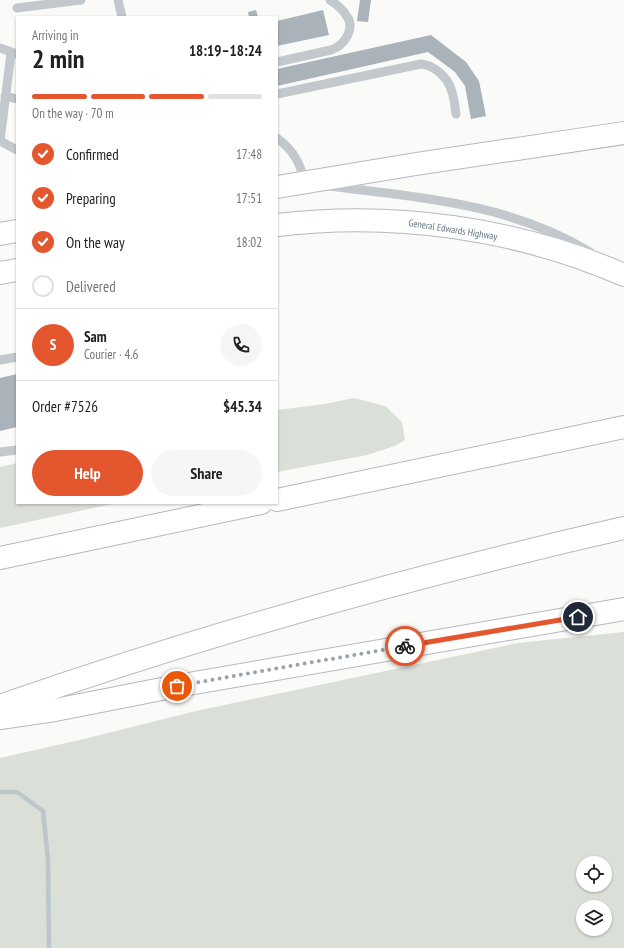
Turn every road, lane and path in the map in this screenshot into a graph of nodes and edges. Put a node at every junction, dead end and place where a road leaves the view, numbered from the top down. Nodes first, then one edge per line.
1 (81, 0) edge
2 (118, 0) edge
3 (330, 0) edge
4 (17, 8) dead end
5 (122, 16) edge
6 (0, 48) edge
7 (14, 54) edge
8 (278, 62) edge
9 (278, 94) edge
10 (5, 96) junction
11 (16, 98) edge
12 (456, 114) dead end
13 (624, 134) edge
14 (278, 139) edge
15 (0, 141) edge
16 (16, 149) edge
17 (304, 182) junction
18 (278, 187) edge
19 (278, 225) edge
20 (16, 231) edge
21 (0, 234) edge
22 (16, 270) edge
23 (0, 273) edge
24 (624, 275) edge
25 (16, 357) edge
26 (0, 360) edge
27 (624, 427) edge
28 (16, 450) edge
29 (0, 452) edge
30 (278, 500) edge
31 (256, 504) edge
32 (624, 528) edge
33 (0, 558) edge
34 (624, 609) edge
35 (0, 706) edge
36 (0, 718) edge

1 - 4 lane
2 - 5 lane
3 - 8 lane
6 - 7 lane
7 - 10 lane
9 - 12 lane
10 - 11 lane
10 - 15 lane
13 - 17 main road
14 - 17 lane
15 - 16 lane
17 - 18 main road
17 - 24 lane
19 - 24 main road, General Edwards Highway
20 - 21 main road
22 - 23 main road
25 - 26 lane
27 - 30 main road
28 - 29 lane
31 - 33 main road
32 - 35 main road
34 - 36 main road

